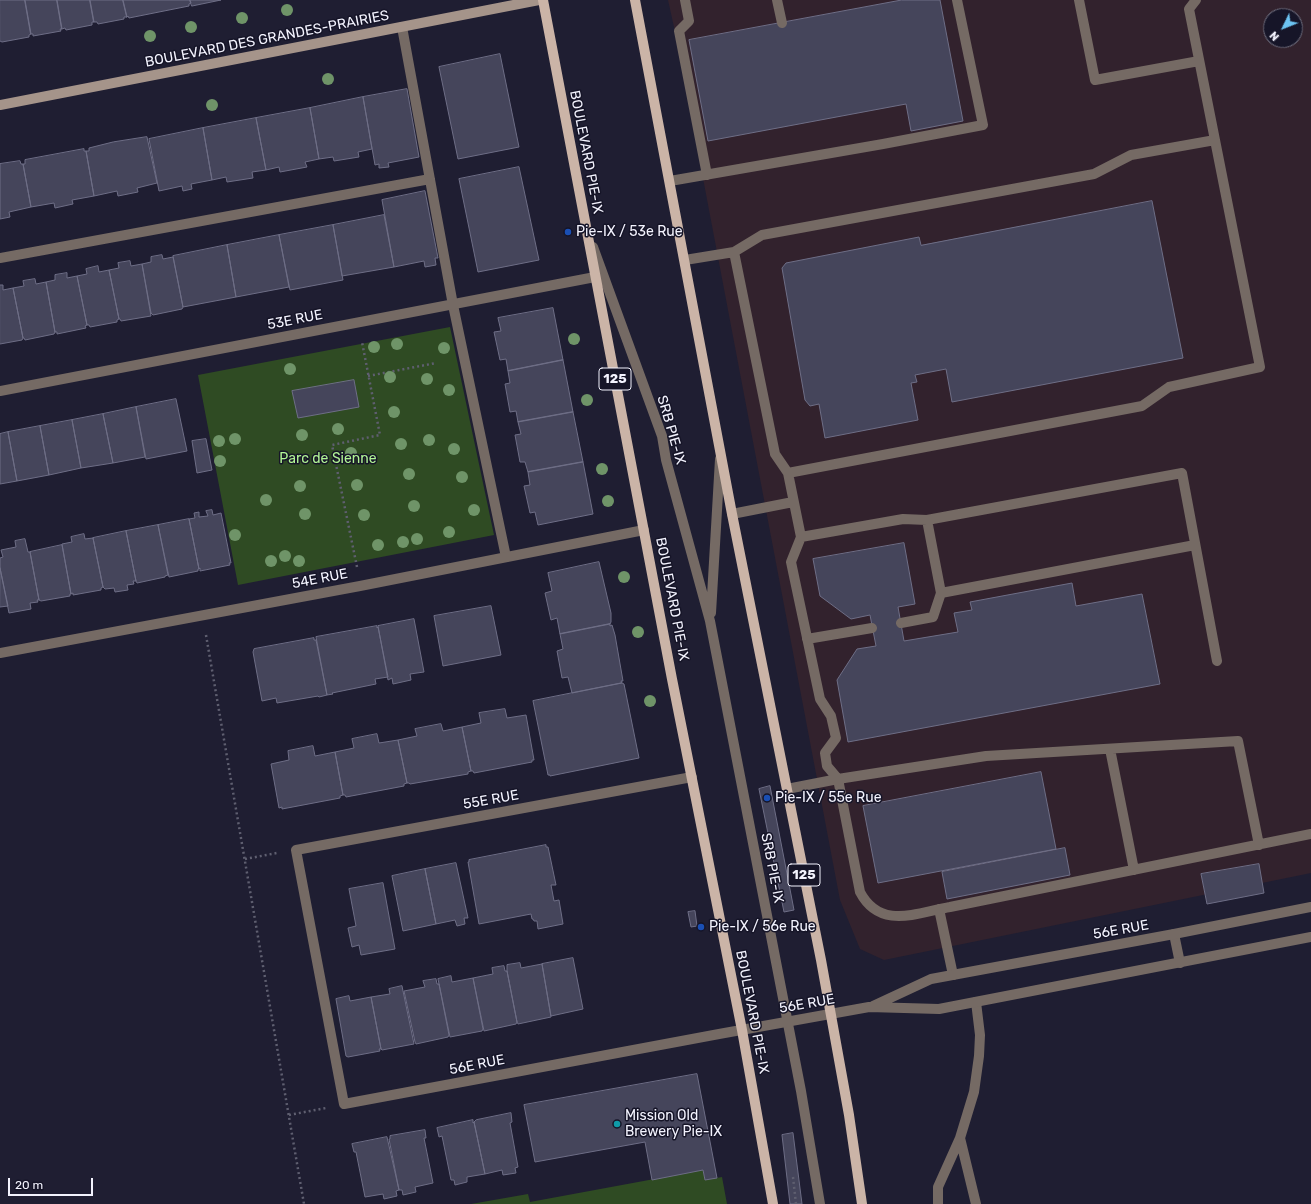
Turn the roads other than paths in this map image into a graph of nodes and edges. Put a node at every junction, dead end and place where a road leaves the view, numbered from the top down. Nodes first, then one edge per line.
1 (539, 0) edge
2 (543, 0) edge
3 (635, 0) edge
4 (685, 0) edge
5 (777, 0) edge
6 (957, 0) edge
7 (1079, 0) edge
8 (1196, 0) edge
9 (782, 23) dead end
10 (402, 27) junction
11 (1200, 61) junction
12 (0, 104) edge
13 (1215, 140) junction
14 (707, 175) junction
15 (430, 179) junction
16 (670, 181) junction
17 (586, 228) junction
18 (734, 252) junction
19 (0, 258) edge
20 (685, 260) junction
21 (595, 276) junction
22 (453, 305) junction
23 (0, 391) edge
24 (720, 449) junction
25 (788, 473) junction
26 (793, 502) junction
27 (732, 514) junction
28 (927, 520) junction
29 (644, 530) junction
30 (801, 537) junction
31 (1196, 545) junction
32 (506, 557) junction
33 (942, 593) junction
34 (710, 621) junction
35 (901, 623) dead end
36 (872, 628) dead end
37 (807, 639) junction
38 (0, 653) edge
39 (1217, 661) dead end
40 (1110, 749) junction
41 (692, 777) junction
42 (838, 779) junction
43 (787, 789) junction
44 (1311, 834) edge
45 (1259, 844) junction
46 (1134, 870) junction
47 (1311, 907) edge
48 (939, 909) junction
49 (1174, 934) junction
50 (1311, 937) edge
51 (1180, 963) junction
52 (953, 975) junction
53 (976, 1002) junction
54 (869, 1008) junction
55 (830, 1015) junction
56 (788, 1022) junction
57 (742, 1030) junction
58 (344, 1104) joint
59 (960, 1138) junction
60 (810, 1143) junction
61 (773, 1204) edge
62 (814, 1204) edge
63 (820, 1204) edge
64 (862, 1204) edge
65 (938, 1204) edge
66 (976, 1204) edge

1 - 10 main road, BOULEVARD DES GRANDES-PRAIRIES
2 - 17 main road, BOULEVARD PIE-IX / 125
3 - 16 main road, 125
4 - 14 street
5 - 9 street
6 - 14 street
7 - 11 street
8 - 11 street
10 - 12 main road, BOULEVARD DES GRANDES-PRAIRIES
10 - 15 street
11 - 13 street
13 - 18 street
13 - 25 street
14 - 16 street
15 - 19 street
15 - 22 street
16 - 20 main road, 125
17 - 21 main road, BOULEVARD PIE-IX / 125
17 - 34 street, SRB PIE-IX
18 - 20 street
18 - 25 street
20 - 24 main road, 125
21 - 22 street, 53E RUE
21 - 29 main road, BOULEVARD PIE-IX / 125
22 - 23 street, 53E RUE
22 - 32 street
24 - 27 main road, 125
24 - 34 street, SRB PIE-IX
25 - 26 street
26 - 27 street
26 - 30 street
27 - 43 main road, 125
28 - 30 street
28 - 31 street
28 - 33 street
29 - 32 street, 54E RUE
29 - 41 main road, BOULEVARD PIE-IX / 125
30 - 37 street
31 - 33 street
31 - 39 street
32 - 38 street, 54E RUE
33 - 35 street
34 - 56 street, SRB PIE-IX
36 - 37 street
37 - 42 street
40 - 42 street
40 - 45 street
40 - 46 street
41 - 57 main road, BOULEVARD PIE-IX / 125
41 - 58 street, 55E RUE
42 - 43 street
42 - 48 street
43 - 55 main road, 125
44 - 45 street
45 - 46 street
46 - 48 street
47 - 49 street, 56E RUE
48 - 52 street
49 - 51 street
49 - 52 street, 56E RUE
50 - 51 street, 56E RUE
51 - 53 street, 56E RUE
52 - 54 street, 56E RUE
53 - 54 street, 56E RUE
53 - 59 street
54 - 55 street, 56E RUE
55 - 56 street, 56E RUE
55 - 64 main road, 125
56 - 57 street, 56E RUE
56 - 60 street, SRB PIE-IX
57 - 58 street, 56E RUE
57 - 61 main road, BOULEVARD PIE-IX / 125
59 - 65 street
59 - 66 street
60 - 62 street, SRB PIE-IX
60 - 63 street, SRB PIE-IX

